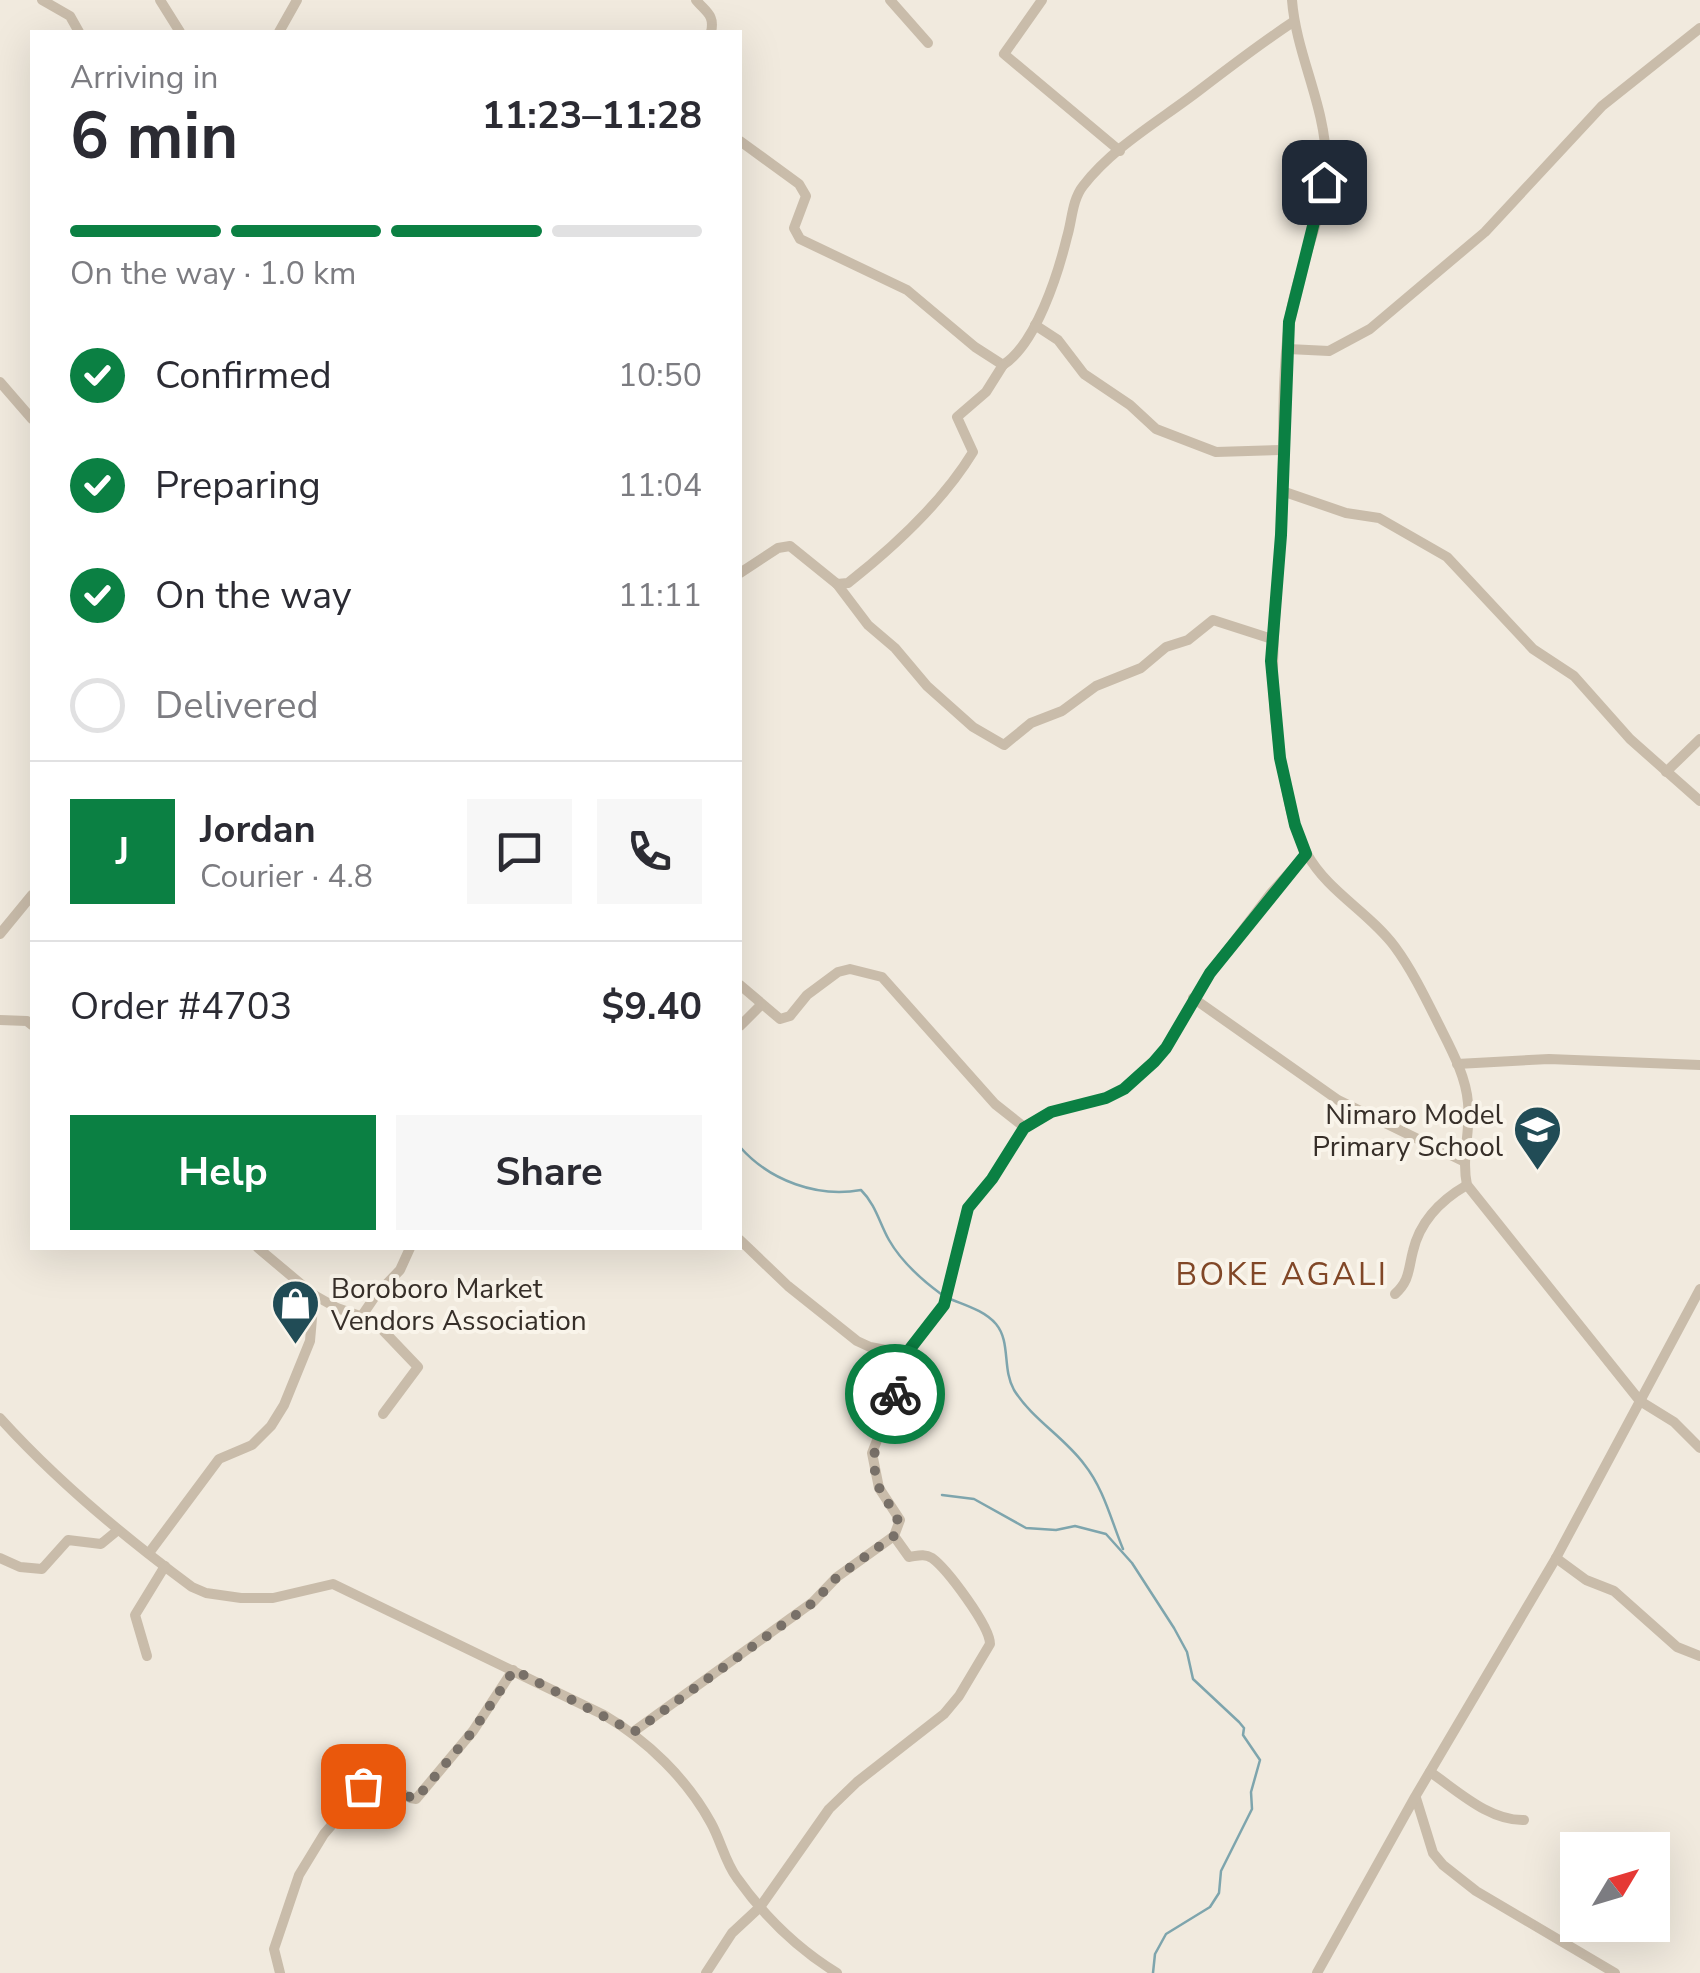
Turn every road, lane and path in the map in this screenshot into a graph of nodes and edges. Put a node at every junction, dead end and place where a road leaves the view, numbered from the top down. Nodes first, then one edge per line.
1 (42, 0) edge
2 (160, 0) edge
3 (297, 0) edge
4 (696, 0) edge
5 (890, 0) edge
6 (1042, 0) edge
7 (1292, 0) edge
8 (1294, 22) junction
9 (1700, 28) edge
10 (79, 30) edge
11 (179, 30) edge
12 (280, 30) edge
13 (712, 30) edge
14 (928, 42) dead end
15 (742, 142) edge
16 (1120, 150) junction
17 (1035, 325) junction
18 (1288, 349) junction
19 (1004, 365) junction
20 (0, 382) edge
21 (30, 418) edge
22 (1282, 450) junction
23 (1282, 490) junction
24 (742, 572) edge
25 (837, 584) junction
26 (1272, 638) junction
27 (1700, 740) edge
28 (1666, 772) junction
29 (1700, 801) edge
30 (1306, 854) junction
31 (30, 897) edge
32 (0, 934) edge
33 (742, 988) edge
34 (1193, 998) junction
35 (761, 1005) junction
36 (0, 1020) edge
37 (30, 1023) edge
38 (742, 1024) edge
39 (1457, 1064) junction
40 (1700, 1065) edge
41 (1024, 1128) junction
42 (1463, 1161) junction
43 (1467, 1185) junction
44 (742, 1242) edge
45 (260, 1250) edge
46 (409, 1250) edge
47 (1700, 1289) edge
48 (1395, 1294) dead end
49 (314, 1295) junction
50 (1690, 1307) junction
51 (1700, 1315) edge
52 (361, 1317) junction
53 (906, 1354) junction
54 (1640, 1402) junction
55 (383, 1414) dead end
56 (0, 1418) edge
57 (1700, 1448) edge
58 (118, 1530) junction
59 (894, 1536) junction
60 (149, 1553) junction
61 (0, 1558) edge
62 (1556, 1558) junction
63 (164, 1566) junction
64 (147, 1656) dead end
65 (1700, 1656) edge
66 (514, 1670) junction
67 (634, 1732) junction
68 (1430, 1772) junction
69 (1415, 1797) junction
70 (1524, 1820) dead end
71 (760, 1907) junction
72 (280, 1973) edge
73 (706, 1973) edge
74 (837, 1973) edge
75 (1317, 1973) edge
76 (1615, 1973) edge

1 - 10 street
2 - 11 street
3 - 12 street
4 - 13 street
5 - 14 street
6 - 16 street
7 - 8 street
8 - 16 street
8 - 18 street
9 - 18 street
15 - 19 street
16 - 17 street
17 - 19 street
17 - 22 street
18 - 22 street
19 - 25 street
20 - 21 street
22 - 23 street
23 - 26 street
23 - 28 street
24 - 25 street
25 - 26 street
26 - 30 street
27 - 28 street
28 - 29 street
30 - 34 street
30 - 39 street
31 - 32 street
33 - 35 street
34 - 41 street
34 - 42 street
35 - 38 street
35 - 41 street
36 - 37 street
39 - 40 street
39 - 42 street
41 - 53 street
42 - 43 street
43 - 48 street
43 - 54 street
44 - 53 street
45 - 49 street
46 - 52 street
47 - 50 street
49 - 52 street
49 - 60 street
50 - 51 street
50 - 54 street
52 - 55 street
53 - 59 street
54 - 57 street
54 - 62 street
56 - 58 street
58 - 60 street
58 - 61 street
59 - 67 street
59 - 71 street
60 - 63 street
62 - 65 street
62 - 68 street
63 - 64 street
63 - 66 street
66 - 67 street
66 - 72 street
67 - 71 street
68 - 69 street
68 - 70 street
69 - 75 street
69 - 76 street
71 - 73 street
71 - 74 street

